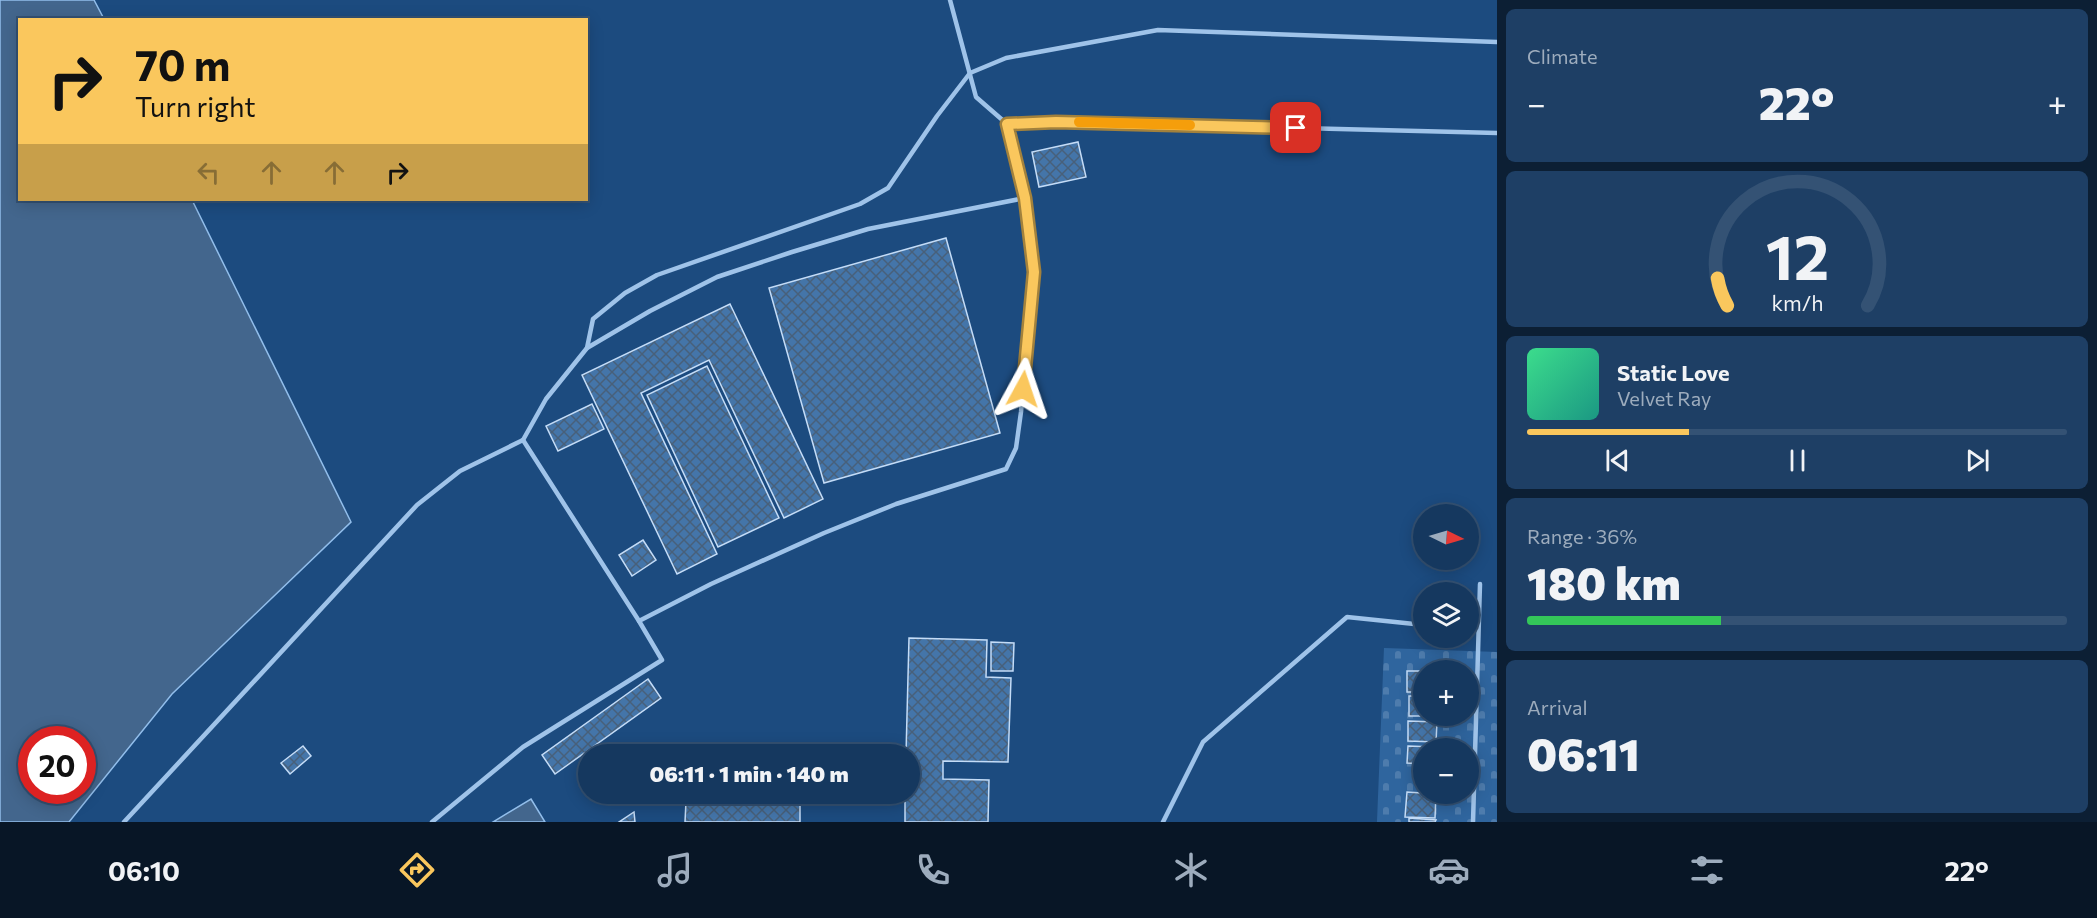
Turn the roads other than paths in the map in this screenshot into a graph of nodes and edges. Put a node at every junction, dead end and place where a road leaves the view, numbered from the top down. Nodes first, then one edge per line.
1 (950, 0) edge
2 (1497, 42) edge
3 (970, 73) junction
4 (1007, 124) junction
5 (1497, 134) edge
6 (1025, 198) junction
7 (588, 348) junction
8 (523, 440) junction
9 (1480, 585) dead end
10 (1479, 600) edge
11 (639, 621) junction
12 (1413, 624) edge
13 (1477, 648) edge
14 (124, 822) edge
15 (432, 822) edge
16 (1163, 822) edge
17 (1473, 822) edge

1 - 3 lane
2 - 3 lane
3 - 4 lane
3 - 7 lane
4 - 5 lane
4 - 6 lane
6 - 7 lane
6 - 11 lane
7 - 8 lane
8 - 11 lane
8 - 14 lane
9 - 10 lane
11 - 15 lane
12 - 16 lane
13 - 17 lane

